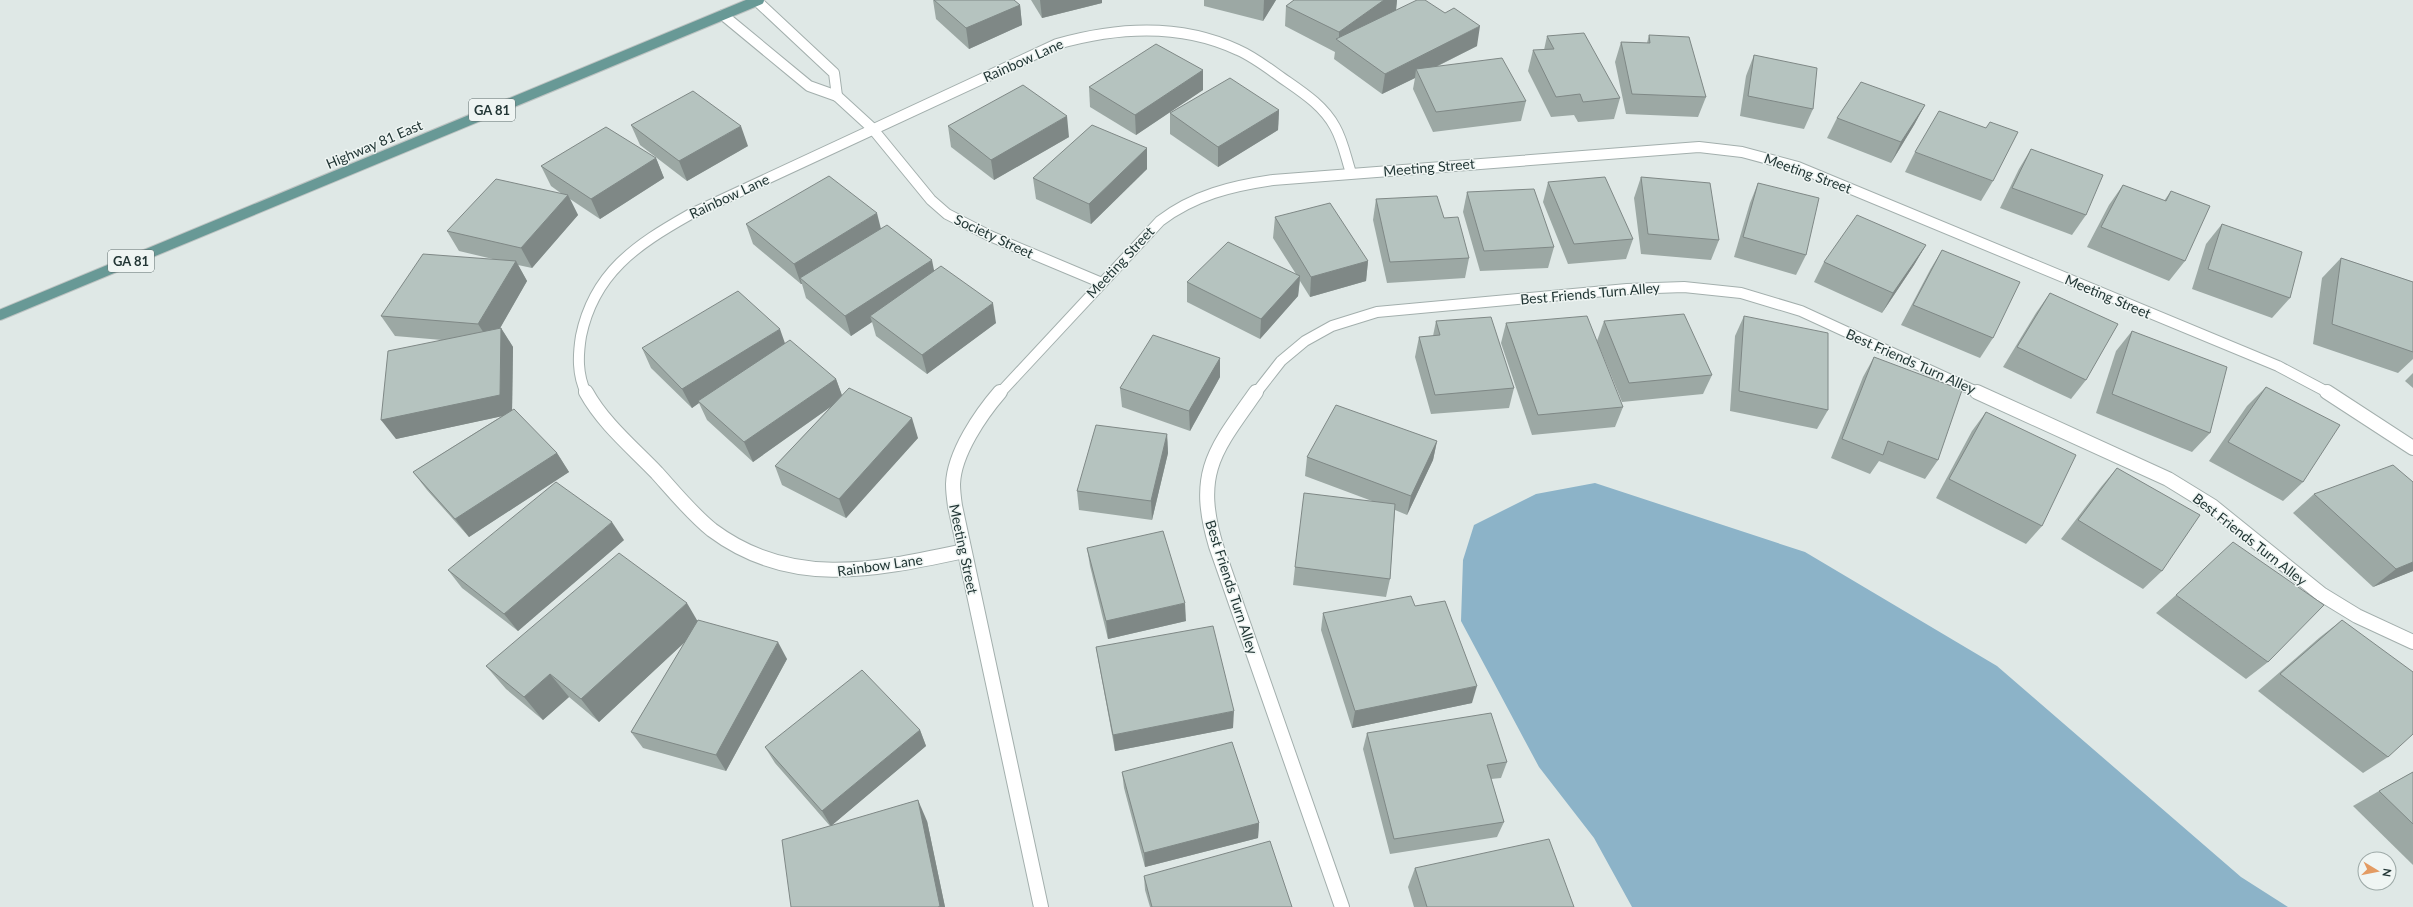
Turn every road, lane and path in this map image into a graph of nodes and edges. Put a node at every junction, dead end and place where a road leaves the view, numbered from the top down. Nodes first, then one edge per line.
1 (758, 0) edge
2 (723, 15) junction
3 (836, 96) junction
4 (872, 128) junction
5 (1351, 173) junction
6 (1102, 283) junction
7 (0, 315) edge
8 (2413, 448) edge
9 (964, 550) junction
10 (2413, 642) edge
11 (1041, 907) edge
12 (1342, 907) edge

1 - 2 main road, Highway 81 East / GA 81
1 - 3 street
2 - 3 street, Society Street
2 - 7 main road, Highway 81 East / GA 81
3 - 4 street, Society Street
4 - 5 street, Rainbow Lane
4 - 6 street, Society Street
4 - 9 street, Rainbow Lane
5 - 6 street, Meeting Street
5 - 8 street, Meeting Street
6 - 9 street, Meeting Street
9 - 11 street, Meeting Street
10 - 12 street, Best Friends Turn Alley

